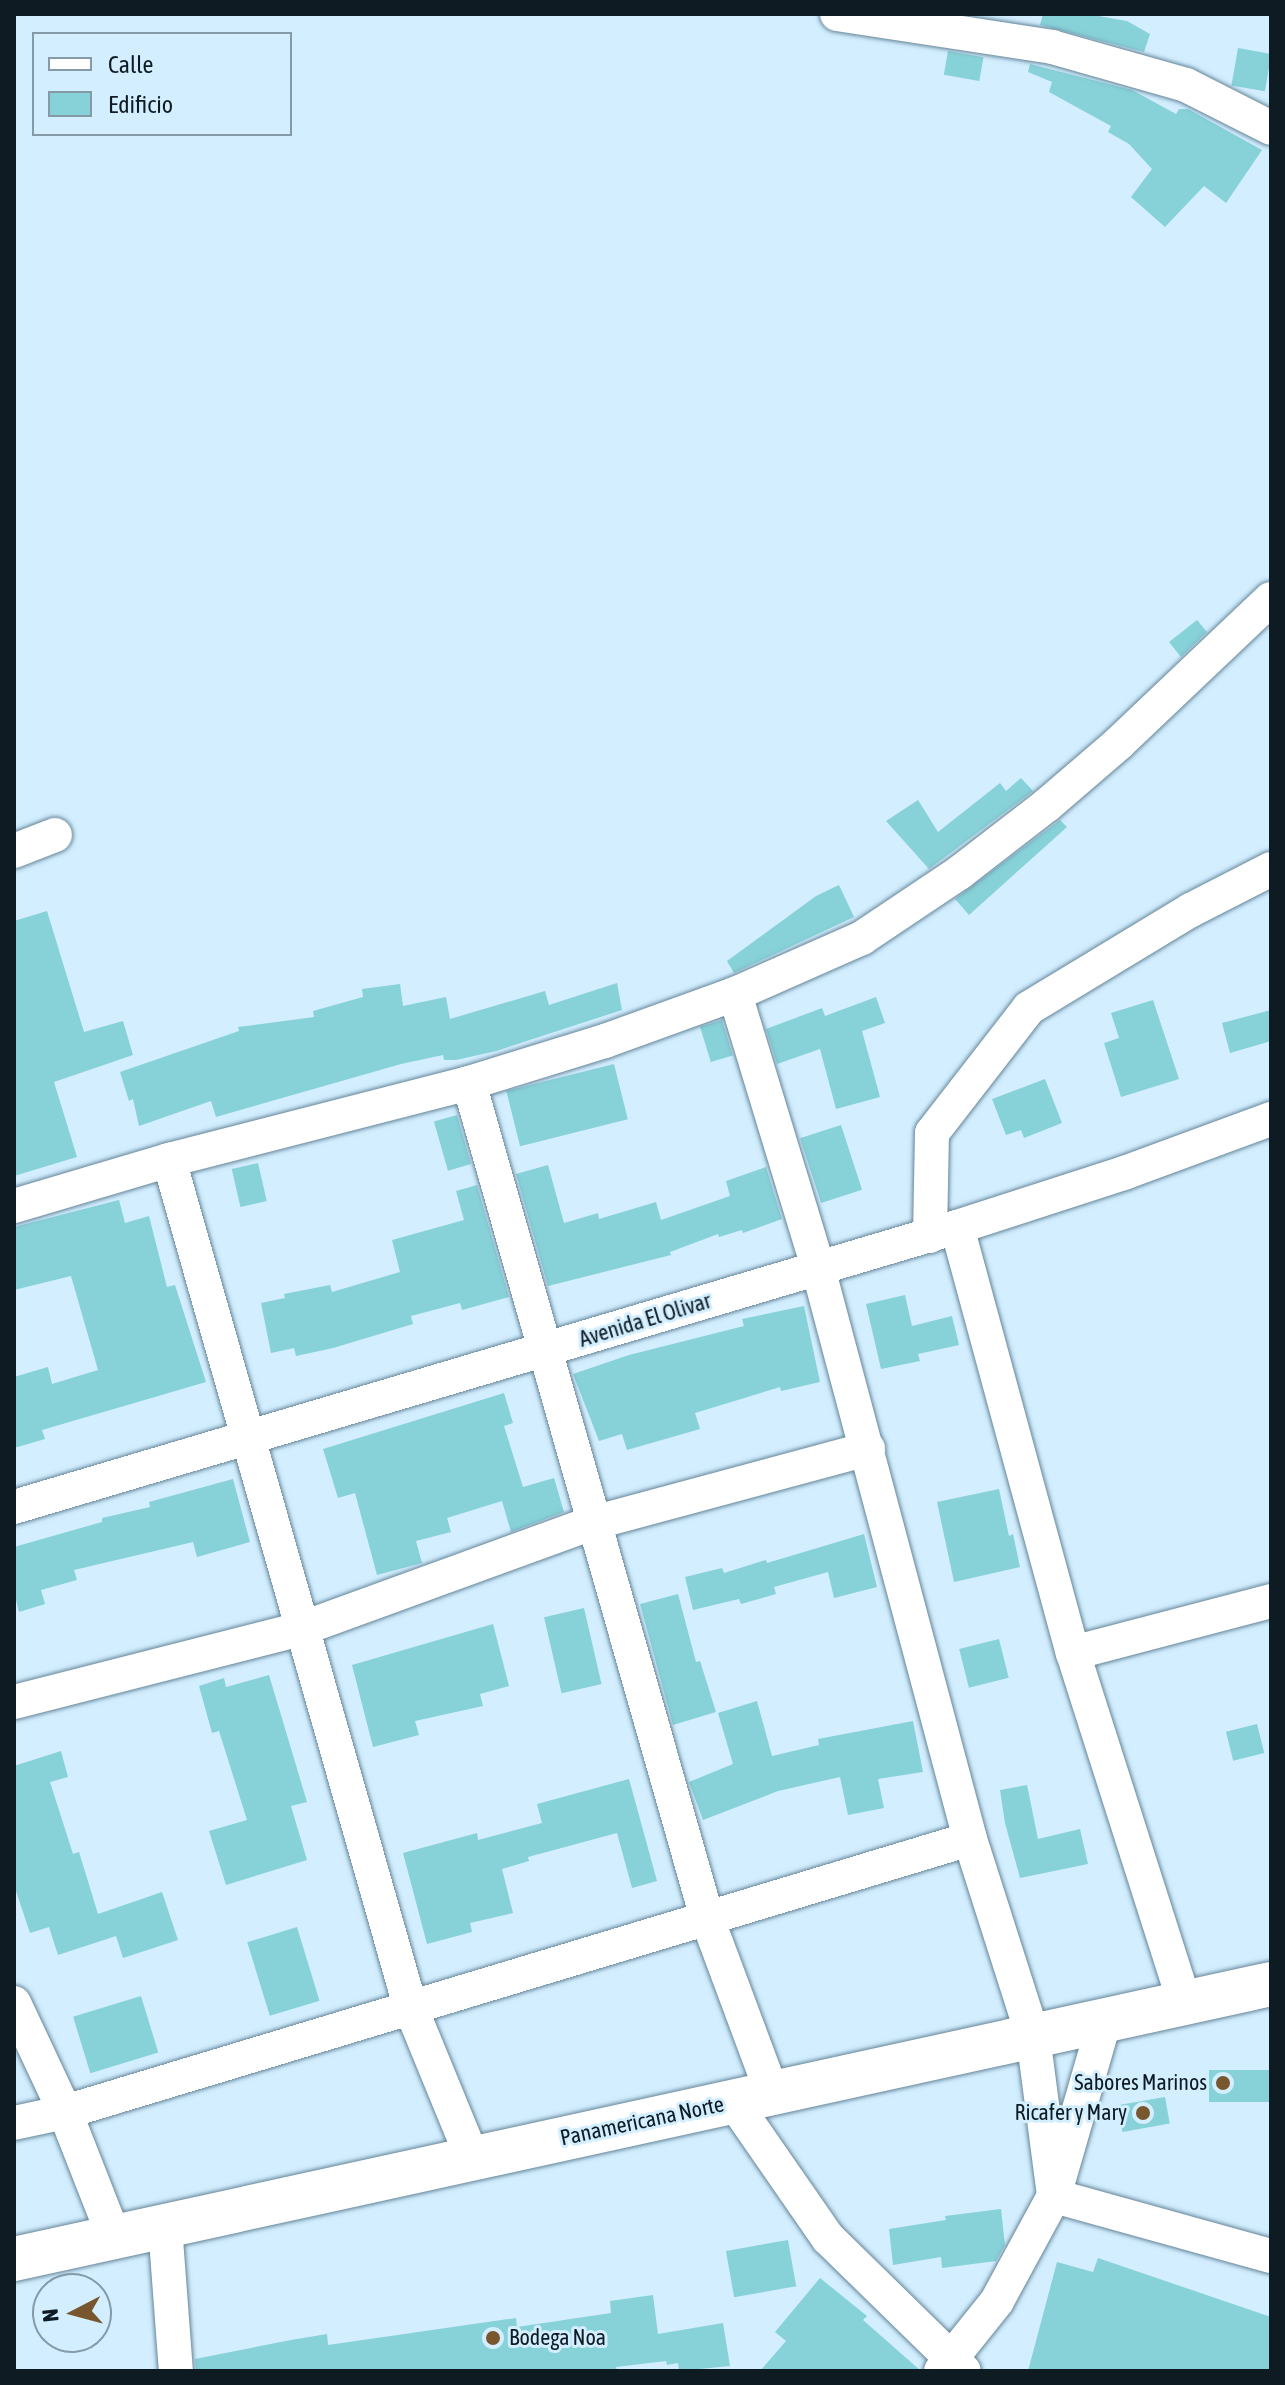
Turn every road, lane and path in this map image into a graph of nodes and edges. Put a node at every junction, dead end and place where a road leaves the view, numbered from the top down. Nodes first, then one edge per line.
1 (837, 14) edge
2 (1271, 128) edge
3 (1271, 599) edge
4 (55, 835) dead end
5 (14, 851) edge
6 (1271, 869) edge
7 (735, 994) junction
8 (469, 1083) junction
9 (1271, 1119) edge
10 (169, 1160) junction
11 (14, 1206) edge
12 (943, 1232) junction
13 (818, 1268) junction
14 (546, 1350) junction
15 (246, 1439) junction
16 (868, 1449) junction
17 (14, 1507) edge
18 (593, 1523) junction
19 (1271, 1601) edge
20 (301, 1629) junction
21 (1073, 1653) junction
22 (14, 1702) edge
23 (970, 1839) junction
24 (707, 1918) junction
25 (1271, 1984) edge
26 (14, 2003) edge
27 (1185, 2003) junction
28 (410, 2006) junction
29 (1105, 2019) junction
30 (1033, 2036) junction
31 (752, 2097) junction
32 (65, 2112) junction
33 (14, 2123) edge
34 (472, 2157) junction
35 (1054, 2196) junction
36 (165, 2226) junction
37 (114, 2237) junction
38 (1271, 2256) edge
39 (14, 2259) edge
40 (952, 2367) edge
41 (176, 2371) edge

1 - 2 street
3 - 7 street
4 - 5 street
6 - 12 street
7 - 8 street
7 - 13 street
8 - 10 street
8 - 14 street
9 - 12 street, Avenida El Olivar
10 - 11 street
10 - 15 street
12 - 13 street, Avenida El Olivar
12 - 21 street
13 - 14 street, Avenida El Olivar
13 - 16 street
14 - 15 street, Avenida El Olivar
14 - 18 street
15 - 17 street, Avenida El Olivar
15 - 20 street
16 - 18 street
16 - 23 street
18 - 20 street
18 - 24 street
19 - 21 street
20 - 22 street
20 - 28 street
21 - 27 street
23 - 24 street
23 - 30 street
24 - 28 street
24 - 31 street
25 - 27 highway, Panamericana Norte
26 - 32 street
27 - 29 highway, Panamericana Norte
28 - 32 street
28 - 34 street
29 - 30 highway, Panamericana Norte
29 - 35 street
30 - 31 highway, Panamericana Norte
30 - 35 street
31 - 34 highway, Panamericana Norte
31 - 40 street
32 - 33 street
32 - 37 street
34 - 36 highway, Panamericana Norte
35 - 38 street
35 - 40 street
36 - 37 highway, Panamericana Norte
36 - 41 street
37 - 39 highway, Panamericana Norte

